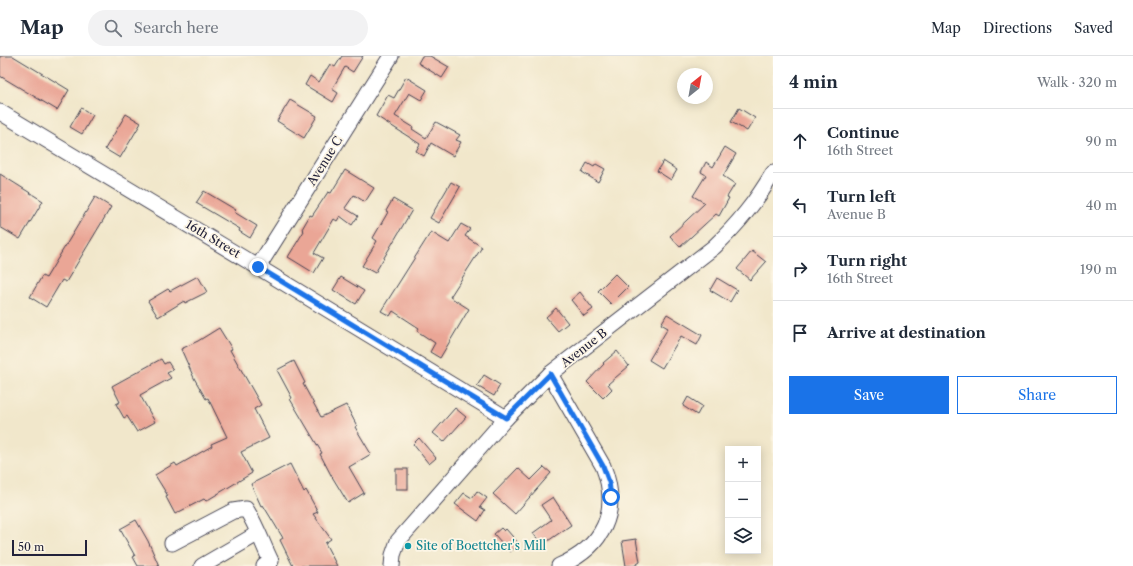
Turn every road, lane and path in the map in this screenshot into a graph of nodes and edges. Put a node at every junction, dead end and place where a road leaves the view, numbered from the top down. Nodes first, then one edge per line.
1 (391, 56) edge
2 (0, 112) edge
3 (773, 173) edge
4 (258, 267) junction
5 (550, 374) junction
6 (506, 418) junction
7 (257, 534) junction
8 (172, 543) dead end
9 (393, 561) edge
10 (202, 566) edge
11 (264, 566) edge
12 (559, 566) edge

1 - 4 street, Avenue C
2 - 4 street, 16th Street
3 - 5 street, Avenue B
4 - 6 street, 16th Street
5 - 6 street, Avenue B
5 - 12 street
6 - 9 street, Avenue B
7 - 8 street
7 - 10 street
7 - 11 street

